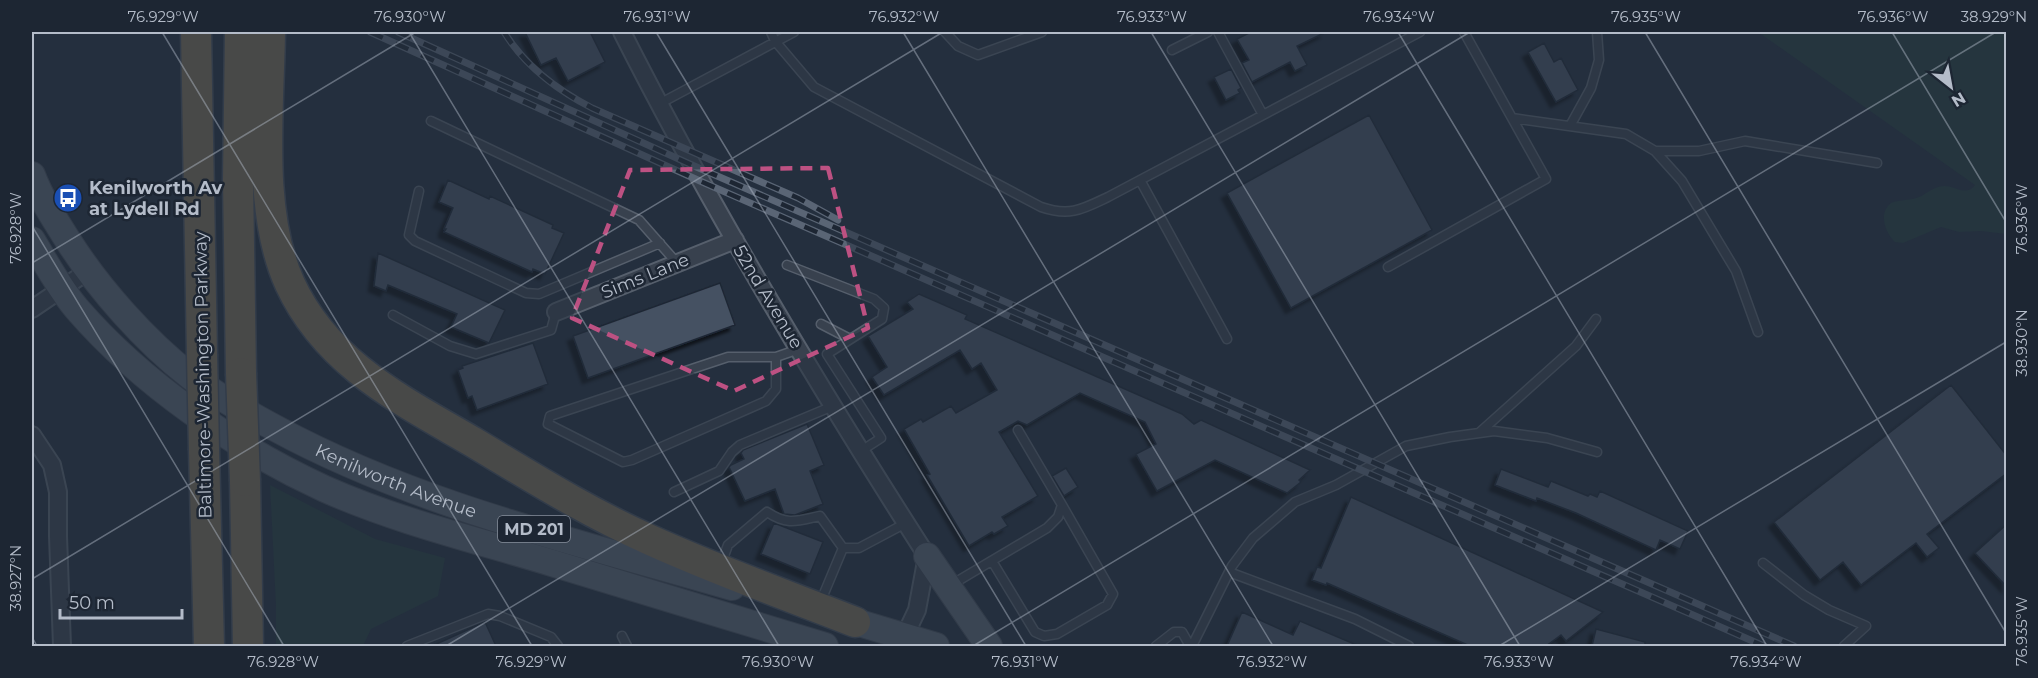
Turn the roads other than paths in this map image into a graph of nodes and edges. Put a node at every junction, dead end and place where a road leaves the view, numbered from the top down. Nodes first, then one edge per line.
1 (196, 32) edge
2 (240, 32) edge
3 (270, 32) edge
4 (622, 32) edge
5 (771, 32) edge
6 (794, 32) edge
7 (945, 32) edge
8 (1042, 32) edge
9 (1208, 32) edge
10 (1218, 32) edge
11 (1420, 32) edge
12 (1464, 32) edge
13 (1597, 32) edge
14 (776, 41) junction
15 (1172, 50) dead end
16 (658, 104) junction
17 (1263, 115) junction
18 (1512, 118) junction
19 (432, 121) dead end
20 (1570, 126) junction
21 (1655, 151) junction
22 (1877, 163) dead end
23 (32, 175) edge
24 (1140, 180) junction
25 (419, 191) dead end
26 (32, 240) edge
27 (735, 240) junction
28 (660, 243) junction
29 (677, 263) junction
30 (787, 265) dead end
31 (1388, 267) dead end
32 (88, 271) junction
33 (62, 289) junction
34 (32, 309) edge
35 (556, 312) joint
36 (393, 315) dead end
37 (1596, 319) dead end
38 (821, 324) dead end
39 (1758, 332) dead end
40 (850, 339) junction
41 (1227, 339) dead end
42 (799, 349) junction
43 (776, 357) junction
44 (833, 406) junction
45 (1018, 430) dead end
46 (1480, 433) junction
47 (32, 435) edge
48 (861, 451) junction
49 (1597, 452) dead end
50 (675, 492) dead end
51 (1062, 505) junction
52 (906, 523) junction
53 (843, 548) junction
54 (927, 556) junction
55 (992, 561) junction
56 (1763, 562) dead end
57 (719, 568) junction
58 (1229, 572) junction
59 (948, 587) junction
60 (818, 607) junction
61 (855, 622) junction
62 (622, 636) dead end
63 (902, 641) edge
64 (62, 646) edge
65 (209, 646) edge
66 (248, 646) edge
67 (407, 646) edge
68 (558, 646) edge
69 (627, 646) edge
70 (825, 646) edge
71 (936, 646) edge
72 (989, 646) edge
73 (1156, 646) edge
74 (1191, 646) edge
75 (1409, 646) edge
76 (1844, 646) edge

1 - 65 highway, Baltimore-Washington Parkway, bridge
2 - 66 highway, Baltimore-Washington Parkway, bridge
3 - 57 highway
4 - 16 street, 52nd Avenue
5 - 14 lane
6 - 14 lane
7 - 8 lane
9 - 15 lane
10 - 17 lane
11 - 17 lane
12 - 18 lane
13 - 20 lane
14 - 16 lane
14 - 24 lane
16 - 27 street, 52nd Avenue
17 - 24 lane
18 - 20 lane
18 - 31 lane
19 - 28 lane
20 - 21 lane
21 - 22 lane
21 - 39 lane
23 - 32 main road, Kenilworth Avenue / MD 201
24 - 41 lane
25 - 28 lane
26 - 33 main road, Kenilworth Avenue / MD 201
27 - 29 street, Sims Lane
27 - 42 street, 52nd Avenue
28 - 29 lane
29 - 35 street, Sims Lane
30 - 40 lane
32 - 33 street
32 - 61 main road, Kenilworth Avenue / MD 201
33 - 34 street
33 - 70 main road, Kenilworth Avenue / MD 201
35 - 36 lane
37 - 46 lane
38 - 40 lane
40 - 48 lane
42 - 43 lane
42 - 44 street, 52nd Avenue
43 - 43 lane
44 - 48 street, 52nd Avenue
44 - 50 lane
45 - 51 lane
46 - 49 lane
46 - 58 lane
47 - 64 street
48 - 52 street, 52nd Avenue
51 - 55 lane
51 - 55 lane
52 - 53 lane
52 - 54 street, 52nd Avenue
53 - 57 lane
53 - 60 lane
54 - 59 main road
54 - 63 street
55 - 59 lane
56 - 76 lane
57 - 60 highway
58 - 74 lane
58 - 75 lane
59 - 72 main road
60 - 61 highway
61 - 63 main road, Kenilworth Avenue / MD 201
62 - 69 lane
63 - 71 main road, Kenilworth Avenue / MD 201
67 - 68 lane
73 - 74 lane

